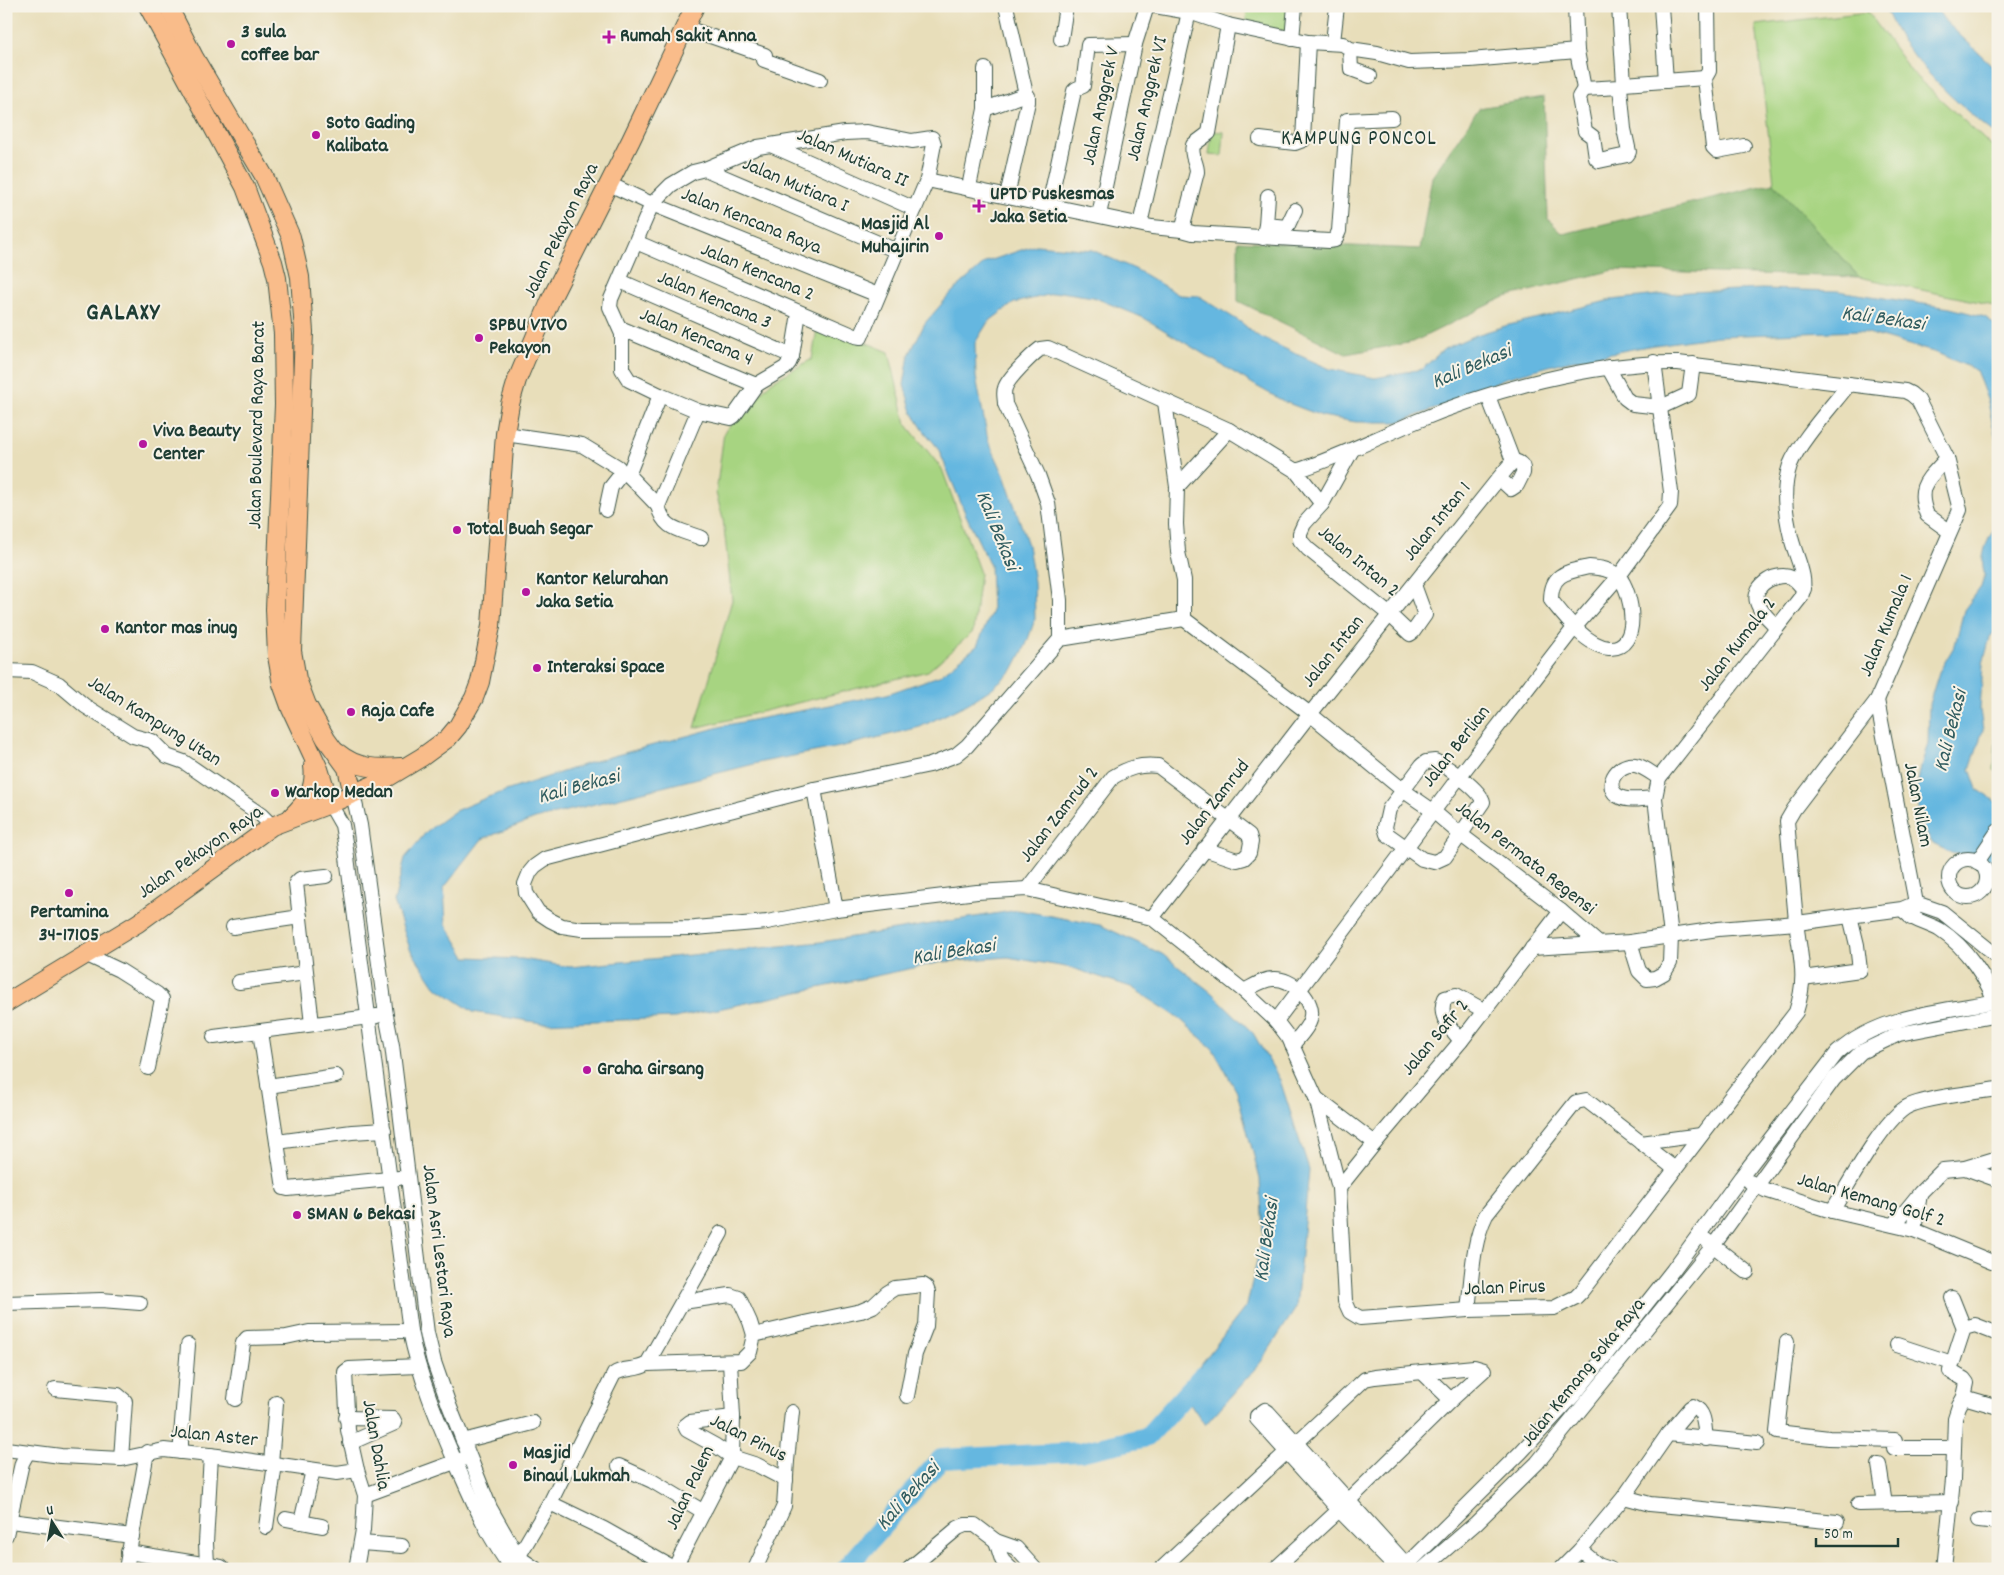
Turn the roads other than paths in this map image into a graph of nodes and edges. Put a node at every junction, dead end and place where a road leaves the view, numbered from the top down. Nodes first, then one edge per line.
1 (148, 6) edge
2 (168, 6) edge
3 (695, 6) edge
4 (1006, 6) edge
5 (1066, 6) edge
6 (1147, 6) edge
7 (1155, 6) edge
8 (1295, 6) edge
9 (1337, 6) edge
10 (1575, 6) edge
11 (1619, 6) edge
12 (1660, 6) edge
13 (1708, 6) edge
14 (1189, 12) junction
15 (1214, 12) edge
16 (1228, 25) junction
17 (684, 27) junction
18 (1292, 39) junction
19 (1061, 40) dead end
20 (1308, 42) junction
21 (1333, 42) junction
22 (1135, 44) junction
23 (1350, 49) junction
24 (1577, 51) junction
25 (186, 61) junction
26 (985, 69) dead end
27 (1370, 76) dead end
28 (1705, 78) junction
29 (820, 80) dead end
30 (1666, 81) junction
31 (1622, 85) junction
32 (1584, 90) junction
33 (1028, 96) junction
34 (985, 109) junction
35 (1392, 118) dead end
36 (1260, 139) dead end
37 (772, 146) junction
38 (1744, 146) dead end
39 (705, 169) junction
40 (927, 180) junction
41 (609, 184) junction
42 (969, 187) junction
43 (1007, 196) junction
44 (1268, 196) dead end
45 (652, 204) junction
46 (1049, 204) junction
47 (915, 209) junction
48 (1295, 210) dead end
49 (1099, 215) junction
50 (1140, 224) junction
51 (1182, 230) junction
52 (1265, 232) junction
53 (1288, 233) junction
54 (636, 242) junction
55 (897, 251) junction
56 (620, 282) junction
57 (878, 296) junction
58 (799, 313) junction
59 (620, 328) junction
60 (792, 356) junction
61 (1654, 362) junction
62 (1693, 364) junction
63 (1608, 367) junction
64 (1849, 384) junction
65 (756, 386) junction
66 (660, 395) junction
67 (1488, 396) junction
68 (1165, 402) junction
69 (1661, 407) junction
70 (698, 410) junction
71 (1229, 430) junction
72 (505, 434) junction
73 (1352, 450) junction
74 (1946, 458) junction
75 (1296, 471) junction
76 (1177, 487) junction
77 (1322, 504) junction
78 (658, 506) junction
79 (606, 510) dead end
80 (1949, 532) junction
81 (700, 538) dead end
82 (1619, 576) junction
83 (1414, 585) junction
84 (1804, 589) junction
85 (284, 609) junction
86 (1390, 615) junction
87 (1184, 619) junction
88 (1777, 627) junction
89 (1574, 628) junction
90 (1060, 639) junction
91 (6, 671) edge
92 (1877, 700) junction
93 (1310, 714) junction
94 (336, 753) junction
95 (315, 762) junction
96 (405, 767) junction
97 (1459, 777) junction
98 (1659, 778) junction
99 (814, 789) junction
100 (1404, 791) junction
101 (353, 794) junction
102 (1655, 798) junction
103 (330, 804) junction
104 (1433, 811) junction
105 (289, 820) junction
106 (1227, 820) junction
107 (272, 826) junction
108 (1998, 831) edge
109 (1460, 834) junction
110 (361, 839) junction
111 (345, 842) junction
112 (1405, 847) junction
113 (1204, 850) junction
114 (1980, 857) junction
115 (326, 876) dead end
116 (1027, 889) junction
117 (1960, 894) junction
118 (1916, 903) junction
119 (371, 909) junction
120 (836, 909) junction
121 (353, 911) junction
122 (1561, 912) junction
123 (1907, 914) junction
124 (1946, 915) junction
125 (1850, 916) junction
126 (300, 917) junction
127 (1152, 918) junction
128 (1797, 923) junction
129 (233, 927) dead end
130 (1936, 928) junction
131 (1671, 936) junction
132 (1630, 942) junction
133 (1598, 943) junction
134 (1532, 948) junction
135 (85, 954) junction
136 (1998, 957) edge
137 (306, 972) junction
138 (1803, 978) junction
139 (239, 982) dead end
140 (1299, 989) junction
141 (1244, 992) junction
142 (6, 1003) edge
143 (1997, 1007) edge
144 (1485, 1011) junction
145 (386, 1015) junction
146 (368, 1017) junction
147 (1938, 1019) junction
148 (1276, 1020) junction
149 (312, 1024) junction
150 (260, 1032) junction
151 (214, 1037) dead end
152 (1462, 1041) junction
153 (1292, 1045) junction
154 (148, 1068) dead end
155 (336, 1076) dead end
156 (268, 1086) junction
157 (1998, 1089) edge
158 (1316, 1098) junction
159 (384, 1130) junction
160 (1701, 1135) junction
161 (277, 1142) junction
162 (1375, 1143) junction
163 (1641, 1143) junction
164 (1998, 1158) edge
165 (1965, 1168) junction
166 (1675, 1169) junction
167 (408, 1177) junction
168 (1741, 1177) junction
169 (390, 1178) junction
170 (1998, 1180) edge
171 (1756, 1186) junction
172 (1339, 1188) junction
173 (1920, 1193) junction
174 (1832, 1210) junction
175 (1894, 1225) junction
176 (1914, 1230) junction
177 (721, 1233) dead end
178 (1700, 1235) junction
179 (415, 1244) junction
180 (399, 1246) junction
181 (1712, 1246) junction
182 (1992, 1262) dead end
183 (1747, 1272) dead end
184 (1952, 1298) dead end
185 (682, 1302) junction
186 (6, 1303) edge
187 (140, 1303) dead end
188 (1468, 1310) junction
189 (1964, 1328) junction
190 (410, 1331) junction
191 (1998, 1334) edge
192 (754, 1335) junction
193 (1787, 1342) dead end
194 (188, 1345) dead end
195 (1897, 1345) dead end
196 (730, 1362) junction
197 (1952, 1363) junction
198 (647, 1364) junction
199 (418, 1366) junction
200 (1422, 1372) junction
201 (55, 1389) dead end
202 (907, 1396) dead end
203 (1964, 1397) junction
204 (235, 1399) dead end
205 (1451, 1400) junction
206 (276, 1403) dead end
207 (449, 1405) junction
208 (1998, 1407) edge
209 (435, 1411) junction
210 (792, 1412) dead end
211 (1262, 1415) dead end
212 (733, 1417) junction
213 (346, 1418) junction
214 (533, 1423) dead end
215 (1668, 1434) junction
216 (1706, 1439) junction
217 (463, 1440) junction
218 (350, 1443) junction
219 (1757, 1443) dead end
220 (1292, 1447) junction
221 (1954, 1448) junction
222 (6, 1449) edge
223 (28, 1452) junction
224 (147, 1452) junction
225 (181, 1452) junction
226 (211, 1455) junction
227 (469, 1456) junction
228 (732, 1458) junction
229 (121, 1459) junction
230 (456, 1462) junction
231 (273, 1464) junction
232 (1879, 1465) dead end
233 (619, 1466) dead end
234 (313, 1470) junction
235 (357, 1470) junction
236 (786, 1477) junction
237 (365, 1495) junction
238 (1624, 1497) junction
239 (1952, 1502) junction
240 (550, 1503) junction
241 (1885, 1503) junction
242 (1858, 1504) dead end
243 (1344, 1506) junction
244 (704, 1512) junction
245 (286, 1519) dead end
246 (1979, 1520) dead end
247 (10, 1521) junction
248 (301, 1522) junction
249 (1837, 1522) dead end
250 (1998, 1522) edge
251 (322, 1526) dead end
252 (266, 1527) dead end
253 (6, 1535) edge
254 (132, 1536) junction
255 (996, 1541) junction
256 (362, 1543) junction
257 (402, 1546) dead end
258 (1580, 1550) junction
259 (128, 1552) junction
260 (207, 1565) junction
261 (513, 1566) edge
262 (1408, 1566) edge
263 (126, 1569) edge
264 (223, 1569) edge
265 (356, 1569) edge
266 (536, 1569) edge
267 (674, 1569) edge
268 (755, 1569) edge
269 (909, 1569) edge
270 (1011, 1569) edge
271 (1035, 1569) edge
272 (1161, 1569) edge
273 (1275, 1569) edge
274 (1561, 1569) edge
275 (1610, 1569) edge
276 (1944, 1569) edge

1 - 25 main road, Jalan Boulevard Raya Barat
2 - 25 main road, Jalan Boulevard Raya Barat
3 - 17 main road, Jalan Pekayon Raya
4 - 33 street
5 - 19 street
6 - 22 street, Jalan Anggrek V
7 - 14 street
8 - 18 street
9 - 21 street
10 - 24 street
11 - 31 street
12 - 30 street
13 - 28 street
14 - 15 street
14 - 50 street, Jalan Anggrek VI
15 - 16 street
16 - 18 street
16 - 51 street
17 - 29 street
17 - 41 main road, Jalan Pekayon Raya
18 - 20 street
20 - 21 street
20 - 36 street
21 - 23 street
22 - 46 street
22 - 49 street, Jalan Anggrek V
23 - 24 street
23 - 27 street
24 - 32 street
25 - 85 main road, Jalan Boulevard Raya Barat
25 - 85 main road, Jalan Boulevard Raya Barat
26 - 34 street
28 - 30 street
28 - 38 street
30 - 31 street
31 - 32 street
31 - 32 street
33 - 34 street
33 - 43 street
34 - 42 street
35 - 53 street
37 - 39 street
37 - 40 street
37 - 47 street, Jalan Mutiara II
39 - 45 street
39 - 55 street, Jalan Mutiara I
40 - 42 street
40 - 47 street
41 - 45 street, Jalan Kencana Raya
41 - 72 main road, Jalan Pekayon Raya
42 - 43 street
43 - 46 street
44 - 52 street
45 - 54 street
45 - 57 street, Jalan Kencana Raya
46 - 49 street
47 - 55 street
48 - 53 street
49 - 50 street
50 - 51 street
51 - 52 street
52 - 53 street
54 - 56 street
54 - 58 street, Jalan Kencana 2
55 - 57 street
56 - 59 street
56 - 60 street, Jalan Kencana 3
57 - 58 street, Jalan Kencana 2
58 - 60 street
59 - 65 street, Jalan Kencana 4
59 - 66 street
60 - 65 street
61 - 62 street
61 - 63 street
61 - 69 street
62 - 64 street
62 - 69 street
63 - 67 street
63 - 69 street
64 - 74 street, Jalan Kumala 1
64 - 84 street, Jalan Kumala 2
65 - 70 street
66 - 70 street
66 - 78 street
67 - 73 street
67 - 83 street, Jalan Intan 1
68 - 71 street
68 - 76 street
68 - 90 street
69 - 82 street, Jalan Berlian
70 - 78 street
71 - 75 street
71 - 76 street
72 - 79 street
72 - 96 main road, Jalan Pekayon Raya
73 - 75 street
73 - 77 street
74 - 80 street, Jalan Kumala 1
74 - 80 street
75 - 77 street, Jalan Intan 2
76 - 87 street
77 - 86 street, Jalan Intan 2
78 - 81 street
80 - 92 street, Jalan Kumala 1
82 - 89 street, Jalan Berlian
82 - 89 street
82 - 89 street
83 - 86 street, Jalan Intan 1
83 - 86 street, Jalan Intan 2
84 - 88 street, Jalan Kumala 2
84 - 88 street
85 - 94 main road, Jalan Boulevard Raya Barat
85 - 95 main road, Jalan Boulevard Raya Barat
86 - 93 street, Jalan Intan
87 - 90 street
87 - 93 street, Jalan Permata Regensi
88 - 98 street, Jalan Kumala 2
89 - 97 street, Jalan Berlian
90 - 99 street
91 - 107 street, Jalan Kampung Utan
92 - 118 street, Jalan Nilam
92 - 128 street, Jalan Kumala 1
93 - 100 street, Jalan Permata Regensi
93 - 106 street, Jalan Zamrud
94 - 95 main road
94 - 96 main road
94 - 101 main road, Jalan Boulevard Raya Barat
95 - 103 main road, Jalan Boulevard Raya Barat
95 - 105 main road
96 - 101 main road, Jalan Pekayon Raya
97 - 100 street
97 - 104 street, Jalan Berlian
97 - 109 street
98 - 102 street, Jalan Kumala 2
98 - 102 street
99 - 120 street
99 - 120 street
100 - 104 street, Jalan Permata Regensi
100 - 112 street
101 - 103 main road, Jalan Pekayon Raya
101 - 110 street, Jalan Asri Lestari Raya
102 - 131 street, Jalan Kumala 2
103 - 105 main road, Jalan Pekayon Raya
103 - 111 street, Jalan Asri Lestari Raya
104 - 109 street, Jalan Permata Regensi
104 - 112 street, Jalan Berlian
105 - 107 main road, Jalan Pekayon Raya
106 - 113 street, Jalan Zamrud
106 - 113 street, Jalan Zamrud 2
106 - 116 street, Jalan Zamrud 2
107 - 135 main road, Jalan Pekayon Raya
108 - 114 street
109 - 112 street
109 - 122 street, Jalan Permata Regensi
110 - 111 street
110 - 119 street, Jalan Asri Lestari Raya
111 - 121 street, Jalan Asri Lestari Raya
112 - 140 street, Jalan Berlian
113 - 127 street, Jalan Zamrud
114 - 117 street
114 - 117 street
115 - 126 street
116 - 120 street
116 - 127 street
117 - 124 street
118 - 123 street, Jalan Nilam
118 - 124 street
119 - 121 street
119 - 145 street, Jalan Asri Lestari Raya
121 - 146 street, Jalan Asri Lestari Raya
122 - 133 street, Jalan Permata Regensi
122 - 134 street, Jalan Safir 2
123 - 125 street, Jalan Permata Regensi
123 - 130 street
124 - 130 street
124 - 136 street
125 - 128 street, Jalan Permata Regensi
125 - 138 street
126 - 129 street
126 - 137 street
127 - 141 street, Jalan Pirus
128 - 131 street, Jalan Permata Regensi
128 - 138 street, Jalan Pirus
130 - 143 street
131 - 132 street, Jalan Permata Regensi
131 - 132 street, Jalan Kumala 2
132 - 133 street, Jalan Permata Regensi
133 - 134 street
134 - 144 street, Jalan Safir 2
135 - 142 main road, Jalan Pekayon Raya
135 - 154 street
137 - 139 street
137 - 149 street
138 - 160 street, Jalan Pirus
140 - 141 street
140 - 148 street, Jalan Berlian
140 - 153 street
141 - 148 street, Jalan Pirus
143 - 147 street
144 - 152 street, Jalan Safir 2
144 - 152 street
145 - 146 street
145 - 167 street, Jalan Asri Lestari Raya
146 - 149 street
146 - 159 street, Jalan Asri Lestari Raya
147 - 168 street, Jalan Kemang Soka Raya
147 - 171 street, Jalan Kemang Soka Raya
148 - 153 street, Jalan Pirus
149 - 150 street
150 - 151 street
150 - 156 street
152 - 162 street, Jalan Safir 2
153 - 158 street, Jalan Pirus
155 - 156 street
156 - 161 street
157 - 174 street
158 - 162 street
158 - 172 street, Jalan Pirus
159 - 161 street
159 - 169 street, Jalan Asri Lestari Raya
160 - 163 street
160 - 166 street, Jalan Pirus
161 - 169 street
162 - 172 street, Jalan Safir 2
163 - 166 street
163 - 188 street
164 - 165 street
165 - 170 street
165 - 173 street
166 - 188 street, Jalan Pirus
167 - 169 street
167 - 179 street, Jalan Asri Lestari Raya
168 - 171 street, Jalan Kemang Golf 2
168 - 178 street, Jalan Kemang Soka Raya
169 - 180 street, Jalan Asri Lestari Raya
171 - 174 street, Jalan Kemang Golf 2
171 - 181 street, Jalan Kemang Soka Raya
172 - 188 street, Jalan Pirus
173 - 175 street
173 - 176 street
174 - 175 street, Jalan Kemang Golf 2
175 - 176 street, Jalan Kemang Golf 2
176 - 182 street, Jalan Kemang Golf 2
177 - 185 street
178 - 181 street
178 - 262 street, Jalan Kemang Soka Raya
179 - 180 street
179 - 207 street, Jalan Asri Lestari Raya
180 - 190 street, Jalan Asri Lestari Raya
181 - 183 street
181 - 262 street, Jalan Kemang Soka Raya
184 - 189 street
185 - 192 street
185 - 198 street
186 - 187 street
189 - 191 street
189 - 197 street
190 - 199 street, Jalan Asri Lestari Raya
190 - 204 street
192 - 196 street
192 - 202 street
193 - 221 street
194 - 225 street
195 - 197 street
196 - 198 street
196 - 212 street, Jalan Palem
197 - 203 street
198 - 240 street
199 - 209 street, Jalan Asri Lestari Raya
199 - 213 street, Jalan Dahlia
200 - 205 street
200 - 205 street
200 - 220 street
201 - 229 street
203 - 208 street
203 - 221 street
205 - 243 street
206 - 231 street
207 - 209 street
207 - 217 street, Jalan Asri Lestari Raya
209 - 230 street, Jalan Asri Lestari Raya
210 - 236 street
211 - 220 street
212 - 228 street, Jalan Palem
212 - 228 street, Jalan Pinus
213 - 218 street, Jalan Dahlia
213 - 218 street
214 - 217 street
215 - 216 street
215 - 216 street
215 - 238 street
216 - 219 street
217 - 227 street, Jalan Asri Lestari Raya
218 - 235 street, Jalan Dahlia
220 - 243 street
220 - 272 street
221 - 239 street
222 - 223 street, Jalan Aster
223 - 229 street, Jalan Aster
223 - 247 street
224 - 225 street, Jalan Aster
224 - 229 street, Jalan Aster
224 - 254 street
225 - 226 street, Jalan Aster
226 - 231 street, Jalan Aster
226 - 260 street
227 - 230 street
227 - 261 street, Jalan Asri Lestari Raya
228 - 236 street, Jalan Pinus
228 - 244 street, Jalan Palem
230 - 237 street
230 - 261 street, Jalan Asri Lestari Raya
231 - 234 street, Jalan Aster
231 - 252 street
232 - 241 street
233 - 244 street
234 - 235 street, Jalan Aster
234 - 248 street
235 - 237 street, Jalan Dahlia
236 - 268 street
237 - 256 street, Jalan Dahlia
238 - 249 street
238 - 258 street
239 - 241 street
239 - 276 street
240 - 261 street
240 - 267 street
241 - 242 street
243 - 262 street
243 - 273 street
244 - 267 street, Jalan Palem
245 - 248 street
246 - 250 street
247 - 253 street
247 - 254 street
248 - 251 street
254 - 259 street
255 - 269 street
255 - 270 street
255 - 271 street
256 - 257 street
256 - 265 street, Jalan Dahlia
258 - 274 street
258 - 275 street
259 - 260 street
259 - 263 street
260 - 264 street
261 - 266 street, Jalan Asri Lestari Raya

